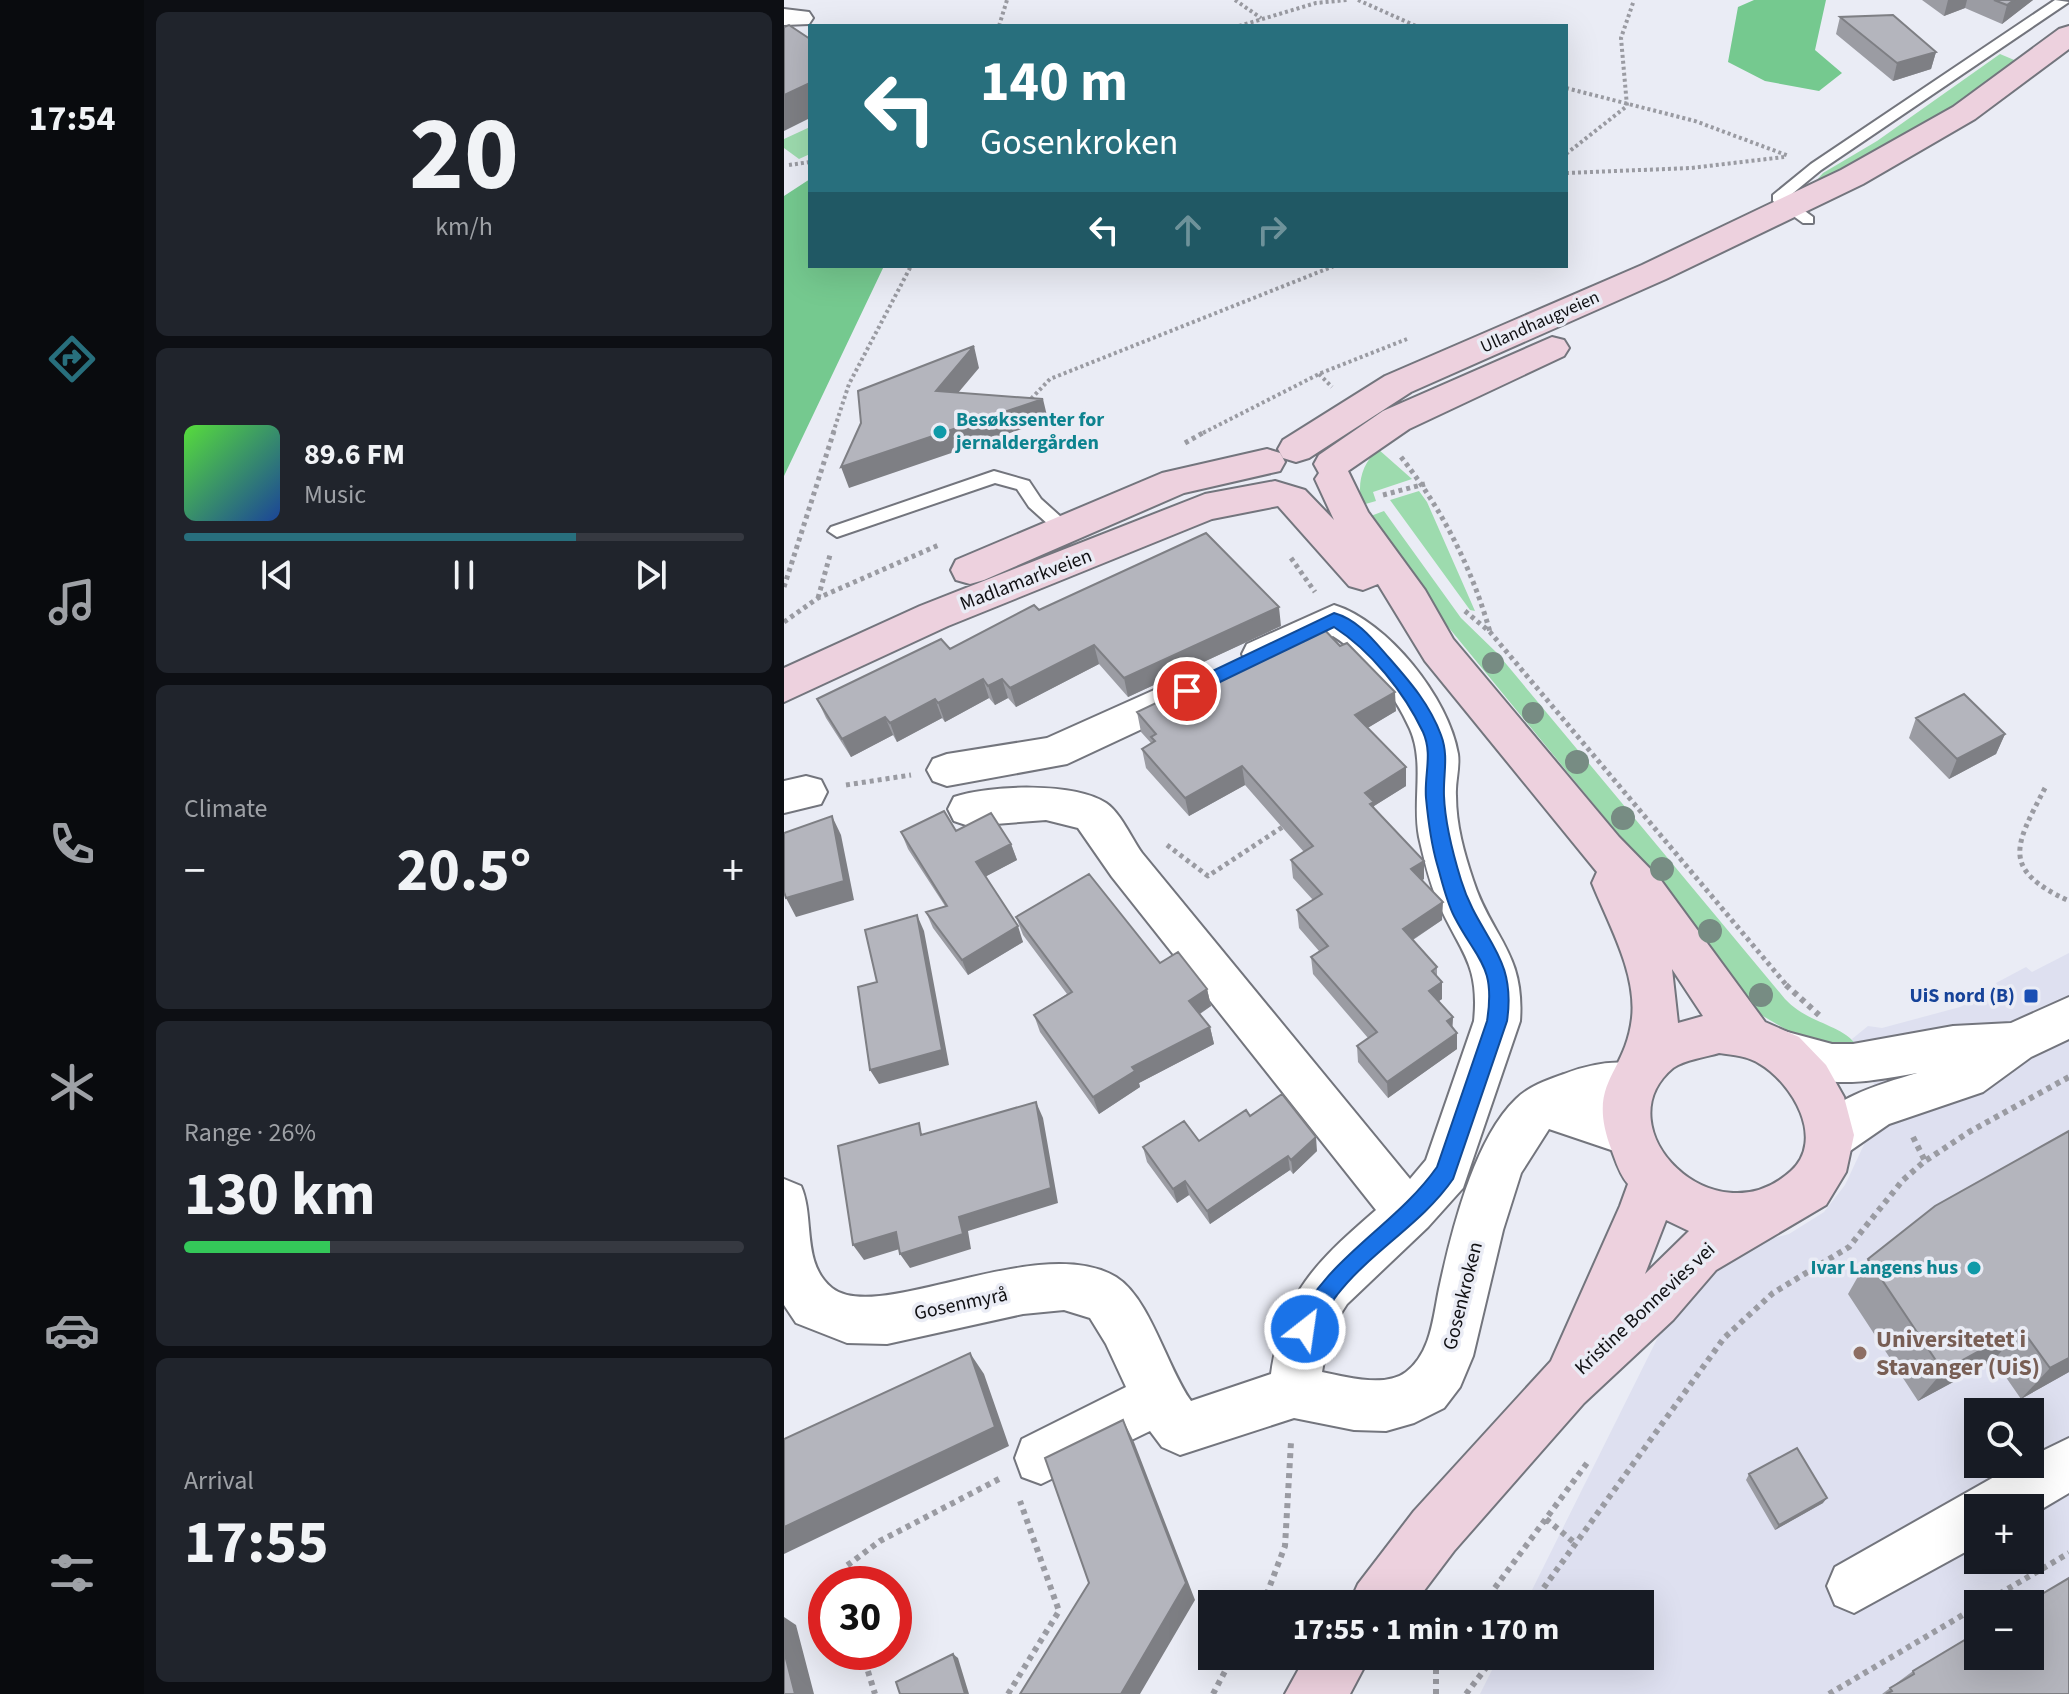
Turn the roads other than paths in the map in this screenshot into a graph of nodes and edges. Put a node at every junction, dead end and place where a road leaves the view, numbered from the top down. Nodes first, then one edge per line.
1 (2064, 0) edge
2 (2069, 35) edge
3 (2069, 67) edge
4 (1800, 214) junction
5 (1333, 472) junction
6 (1283, 476) junction
7 (1065, 530) junction
8 (837, 531) dead end
9 (1439, 650) junction
10 (784, 661) edge
11 (784, 686) edge
12 (947, 770) road end
13 (969, 809) dead end
14 (1603, 850) junction
15 (2069, 1017) edge
16 (1764, 1043) junction
17 (2015, 1043) junction
18 (1638, 1072) junction
19 (1551, 1103) junction
20 (1626, 1133) junction
21 (1830, 1138) junction
22 (1653, 1183) junction
23 (784, 1202) edge
24 (1408, 1213) junction
25 (1769, 1213) junction
26 (1565, 1384) junction
27 (1294, 1392) junction
28 (1158, 1399) junction
29 (2069, 1464) edge
30 (1026, 1466) road end
31 (2016, 1494) edge
32 (1964, 1523) edge
33 (1854, 1586) dead end
34 (1389, 1590) edge
35 (1331, 1670) edge
36 (1315, 1694) edge

1 - 4 lane
2 - 4 main road, Ullandhaugveien
3 - 4 main road, Ullandhaugveien
4 - 5 main road, Ullandhaugveien
4 - 6 main road, Ullandhaugveien
5 - 6 main road, Ullandhaugveien
5 - 6 main road
5 - 9 main road
6 - 7 main road, Madlamarkveien
6 - 9 main road
6 - 11 main road, Madlamarkveien
7 - 8 lane
7 - 10 main road, Madlamarkveien
9 - 14 main road
12 - 24 street
13 - 24 street
14 - 16 main road
14 - 18 main road
15 - 17 street
16 - 17 street
16 - 18 main road
16 - 21 main road
17 - 21 street
18 - 19 street, Gosenkroken
18 - 20 main road
19 - 20 street
19 - 27 street, Gosenkroken
20 - 22 main road
21 - 25 main road
22 - 25 main road
22 - 26 main road, Kristine Bonnevies vei
23 - 28 street, Gosenmyrå
24 - 27 street
25 - 26 main road, Kristine Bonnevies vei
26 - 34 main road, Kristine Bonnevies vei
27 - 28 street, Gosenmyrå
28 - 30 street
29 - 31 street
32 - 33 street
35 - 36 main road

